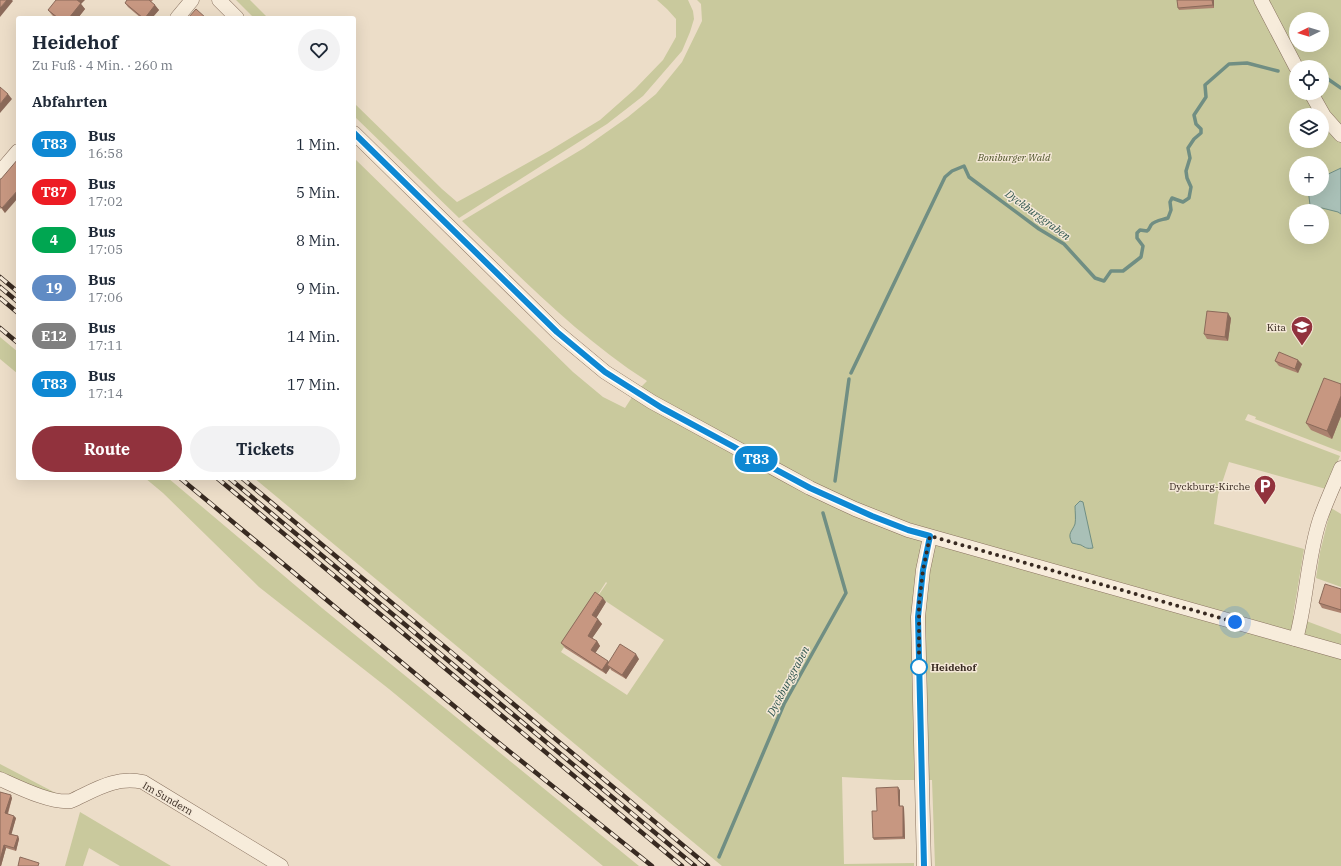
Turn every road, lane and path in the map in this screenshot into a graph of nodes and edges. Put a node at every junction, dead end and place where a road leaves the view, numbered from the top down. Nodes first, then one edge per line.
1 (192, 0) edge
2 (219, 0) edge
3 (1261, 0) edge
4 (178, 16) edge
5 (235, 16) edge
6 (1292, 60) edge
7 (1315, 100) edge
8 (356, 135) edge
9 (1341, 135) edge
10 (16, 153) edge
11 (0, 172) edge
12 (1341, 468) edge
13 (930, 536) junction
14 (1296, 639) junction
15 (1341, 652) edge
16 (0, 780) edge
17 (281, 866) edge
18 (924, 866) edge

1 - 4 street
2 - 5 street
3 - 6 street
7 - 9 street
8 - 13 street
10 - 11 street
12 - 14 street
13 - 14 street
13 - 18 street
14 - 15 street
16 - 17 street, Im Sundern

